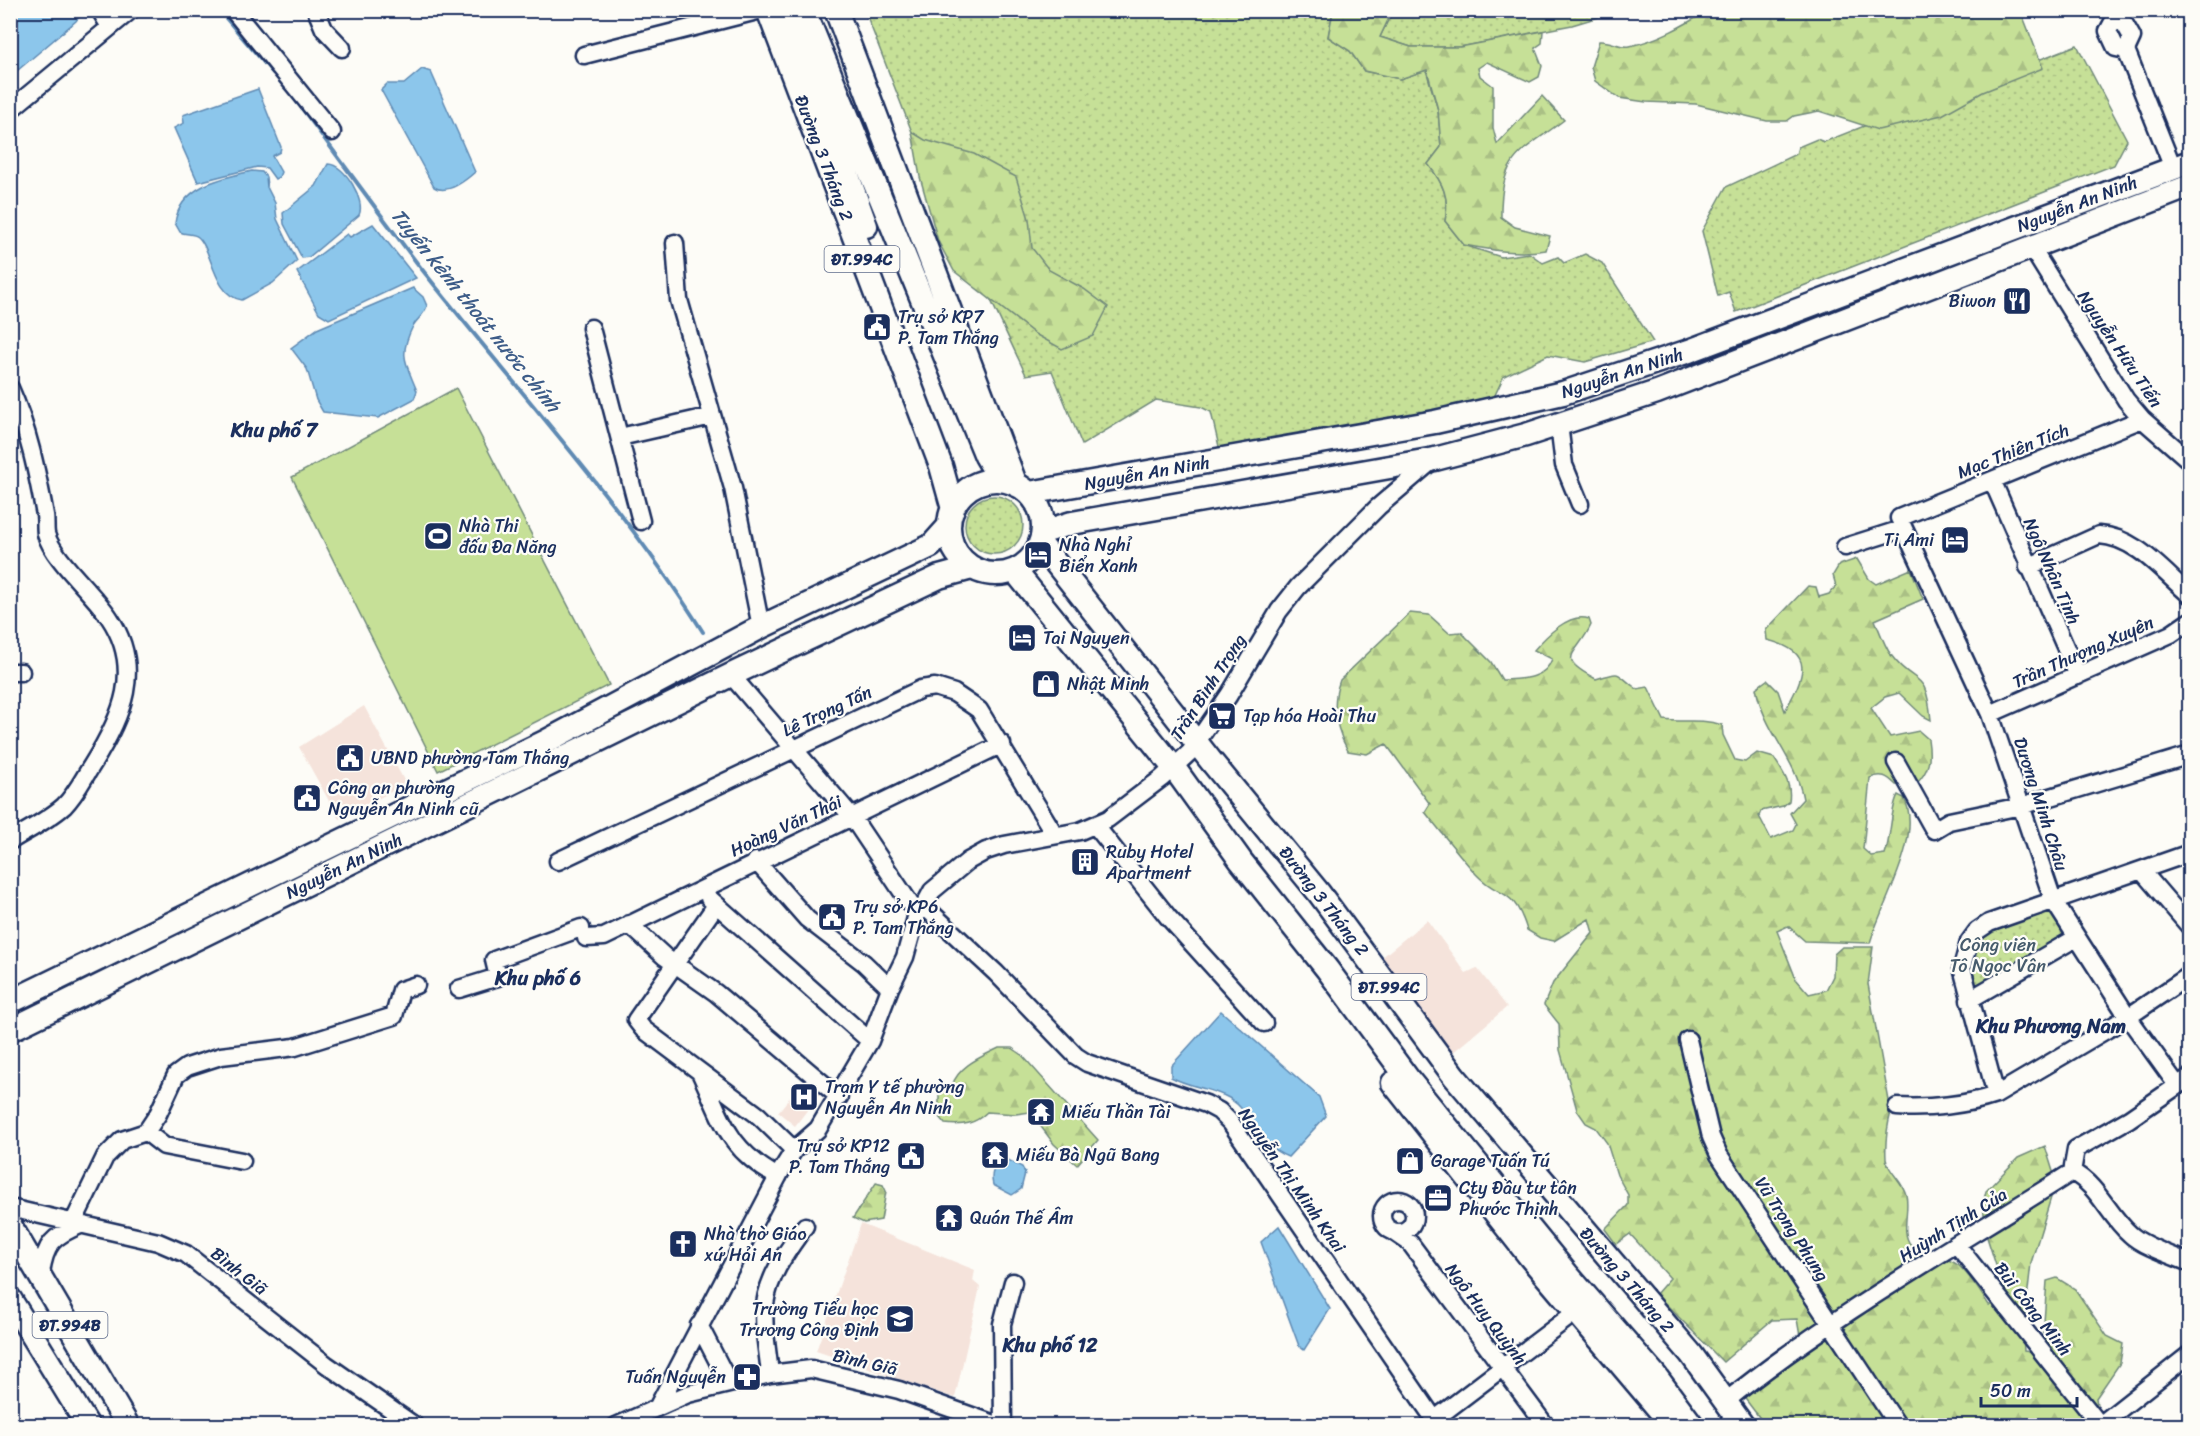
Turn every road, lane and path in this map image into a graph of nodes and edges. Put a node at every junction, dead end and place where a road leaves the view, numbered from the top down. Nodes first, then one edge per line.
1 (100, 10) edge
2 (131, 10) edge
3 (233, 10) edge
4 (316, 10) edge
5 (761, 10) edge
6 (768, 10) edge
7 (788, 10) edge
8 (804, 10) edge
9 (836, 10) edge
10 (2112, 15) edge
11 (110, 27) junction
12 (342, 48) dead end
13 (584, 55) dead end
14 (10, 110) edge
15 (332, 132) dead end
16 (2181, 165) edge
17 (2186, 188) edge
18 (675, 243) dead end
19 (2031, 247) junction
20 (591, 328) dead end
21 (1689, 351) junction
22 (1701, 375) junction
23 (10, 388) edge
24 (1470, 415) junction
25 (712, 416) junction
26 (2142, 419) junction
27 (1435, 422) junction
28 (1559, 424) junction
29 (620, 437) junction
30 (1479, 445) junction
31 (1435, 459) junction
32 (2190, 461) edge
33 (1992, 480) junction
34 (1015, 486) junction
35 (1580, 504) dead end
36 (955, 510) junction
37 (641, 521) dead end
38 (1900, 524) junction
39 (1039, 543) junction
40 (1845, 547) dead end
41 (2028, 567) junction
42 (972, 568) junction
43 (1007, 573) junction
44 (2190, 595) edge
45 (2190, 621) edge
46 (761, 627) junction
47 (730, 675) junction
48 (2078, 676) junction
49 (1990, 714) junction
50 (1002, 744) junction
51 (793, 747) junction
52 (1193, 747) junction
53 (550, 752) junction
54 (2189, 755) edge
55 (1896, 762) dead end
56 (1168, 773) junction
57 (2021, 806) junction
58 (852, 817) junction
59 (1095, 825) junction
60 (1055, 835) junction
61 (10, 842) edge
62 (2190, 854) edge
63 (558, 861) dead end
64 (756, 861) junction
65 (2142, 871) junction
66 (699, 889) junction
67 (2053, 900) junction
68 (716, 904) junction
69 (921, 910) junction
70 (629, 924) junction
71 (2190, 927) edge
72 (2076, 938) junction
73 (676, 965) junction
74 (2190, 975) edge
75 (416, 985) dead end
76 (890, 988) junction
77 (459, 989) dead end
78 (1969, 1000) junction
79 (10, 1002) edge
80 (2128, 1017) junction
81 (1264, 1023) dead end
82 (10, 1030) edge
83 (1688, 1040) dead end
84 (870, 1041) junction
85 (698, 1069) junction
86 (2183, 1081) edge
87 (1996, 1095) junction
88 (838, 1097) junction
89 (1898, 1107) dead end
90 (146, 1132) junction
91 (1445, 1135) junction
92 (794, 1150) junction
93 (242, 1161) dead end
94 (2072, 1172) junction
95 (778, 1177) junction
96 (10, 1208) edge
97 (77, 1224) junction
98 (10, 1225) edge
99 (805, 1226) dead end
100 (1391, 1230) dead end
101 (1957, 1245) junction
102 (2190, 1263) edge
103 (41, 1273) junction
104 (1013, 1282) dead end
105 (10, 1299) edge
106 (1577, 1311) junction
107 (1831, 1324) junction
108 (699, 1325) junction
109 (2190, 1354) edge
110 (1501, 1366) junction
111 (770, 1374) junction
112 (729, 1383) junction
113 (657, 1408) junction
114 (1730, 1415) edge
115 (1437, 1422) edge
116 (88, 1425) edge
117 (128, 1425) edge
118 (415, 1425) edge
119 (616, 1425) edge
120 (1001, 1425) edge
121 (1546, 1425) edge
122 (1673, 1425) edge
123 (1693, 1425) edge
124 (1898, 1425) edge
125 (2100, 1425) edge

1 - 11 street
2 - 11 street
3 - 15 street
4 - 12 street
5 - 13 street
6 - 36 main road, Đường 3 Tháng 2 / ĐT.994C
7 - 36 main road, Đường 3 Tháng 2 / ĐT.994C
8 - 34 main road, Đường 3 Tháng 2 / ĐT.994C
9 - 34 main road, ĐT.994C
10 - 16 street
11 - 14 street
16 - 17 main road
16 - 21 main road, Nguyễn An Ninh
17 - 19 main road, Nguyễn An Ninh
18 - 25 street
19 - 22 main road, Nguyễn An Ninh
19 - 26 street, Nguyễn Hữu Tiến
20 - 29 street
21 - 22 main road
21 - 24 main road, Nguyễn An Ninh
22 - 28 main road, Nguyễn An Ninh
23 - 61 street
24 - 27 main road, Nguyễn An Ninh
24 - 30 main road
25 - 29 street
25 - 46 street
26 - 32 street, Nguyễn Hữu Tiến
26 - 33 street, Mạc Thiên Tích
27 - 31 main road
27 - 34 main road, Nguyễn An Ninh
28 - 30 main road, Nguyễn An Ninh
28 - 35 street
29 - 37 street
30 - 31 main road, Nguyễn An Ninh
31 - 39 main road, Nguyễn An Ninh
31 - 52 street, Trần Bình Trọng
33 - 38 street, Mạc Thiên Tích
33 - 41 street, Ngô Nhân Tịnh
34 - 36 main road
34 - 39 main road, ĐT.994C
36 - 42 main road, ĐT.994C
36 - 46 main road, Nguyễn An Ninh
38 - 40 street, Mạc Thiên Tích
38 - 49 street, Dương Minh Châu
39 - 43 main road
39 - 52 main road, Đường 3 Tháng 2 / ĐT.994C
41 - 44 street
41 - 48 street, Ngô Nhân Tịnh
42 - 43 main road
42 - 47 main road, Nguyễn An Ninh
43 - 56 main road, ĐT.994C
45 - 48 street, Trần Thượng Xuyên
46 - 53 main road, Nguyễn An Ninh
47 - 51 street, Nguyễn Thị Minh Khai
47 - 53 main road, Nguyễn An Ninh
48 - 49 street, Trần Thượng Xuyên
49 - 57 street, Dương Minh Châu
50 - 51 street, Lê Trọng Tấn
50 - 58 street, Hoàng Văn Thái
50 - 60 street, Lê Trọng Tấn
51 - 58 street, Nguyễn Thị Minh Khai
51 - 63 street, Lê Trọng Tấn
52 - 56 street, Trần Bình Trọng
52 - 114 main road, Đường 3 Tháng 2 / ĐT.994C
53 - 79 main road, Nguyễn An Ninh
53 - 82 main road, Nguyễn An Ninh
54 - 57 street
55 - 57 street
56 - 59 street, Trần Bình Trọng
56 - 91 main road, ĐT.994C
57 - 67 street, Dương Minh Châu
58 - 64 street, Hoàng Văn Thái
58 - 69 street, Nguyễn Thị Minh Khai
59 - 60 street, Trần Bình Trọng
59 - 81 street
60 - 69 street, Trần Bình Trọng
62 - 65 street
64 - 66 street, Hoàng Văn Thái
64 - 76 street
65 - 67 street
65 - 71 street
66 - 68 street
66 - 70 street, Hoàng Văn Thái
67 - 72 street, Dương Minh Châu
67 - 78 street
68 - 73 street
68 - 84 street
69 - 76 street, Trần Bình Trọng
69 - 115 street, Nguyễn Thị Minh Khai
70 - 73 street
70 - 77 street, Hoàng Văn Thái
72 - 78 street
72 - 80 street, Dương Minh Châu
73 - 85 street
73 - 88 street
74 - 80 street
75 - 90 street
76 - 84 street, Trần Bình Trọng
78 - 87 street
80 - 86 street, Dương Minh Châu
80 - 87 street
83 - 107 street, Vũ Trọng Phụng
84 - 88 street, Trần Bình Trọng
85 - 92 street
85 - 95 street
86 - 94 street
87 - 89 street
88 - 92 street, Trần Bình Trọng
90 - 93 street
90 - 97 street
91 - 106 main road, ĐT.994C
91 - 123 main road, ĐT.994C
92 - 95 street, Trần Bình Trọng
94 - 101 street, Huỳnh Tịnh Của
94 - 102 street
95 - 108 street, Trần Bình Trọng
96 - 97 street, Bình Giã
97 - 103 street
97 - 118 street, Bình Giã
98 - 103 main road, ĐT.994B
99 - 111 street
100 - 110 street, Ngô Huy Quỳnh
101 - 107 street, Huỳnh Tịnh Của
101 - 125 street, Bùi Công Minh
103 - 117 main road, ĐT.994B
104 - 120 street
105 - 116 main road, ĐT.994B
106 - 110 street
106 - 122 main road, ĐT.994C
107 - 114 street, Huỳnh Tịnh Của
107 - 124 street, Vũ Trọng Phụng
108 - 112 street
108 - 113 street, Trần Bình Trọng
109 - 125 street
110 - 115 street
110 - 121 street, Ngô Huy Quỳnh
111 - 112 street, Bình Giã
111 - 120 street, Bình Giã
112 - 113 street, Bình Giã
113 - 119 street, Bình Giã

